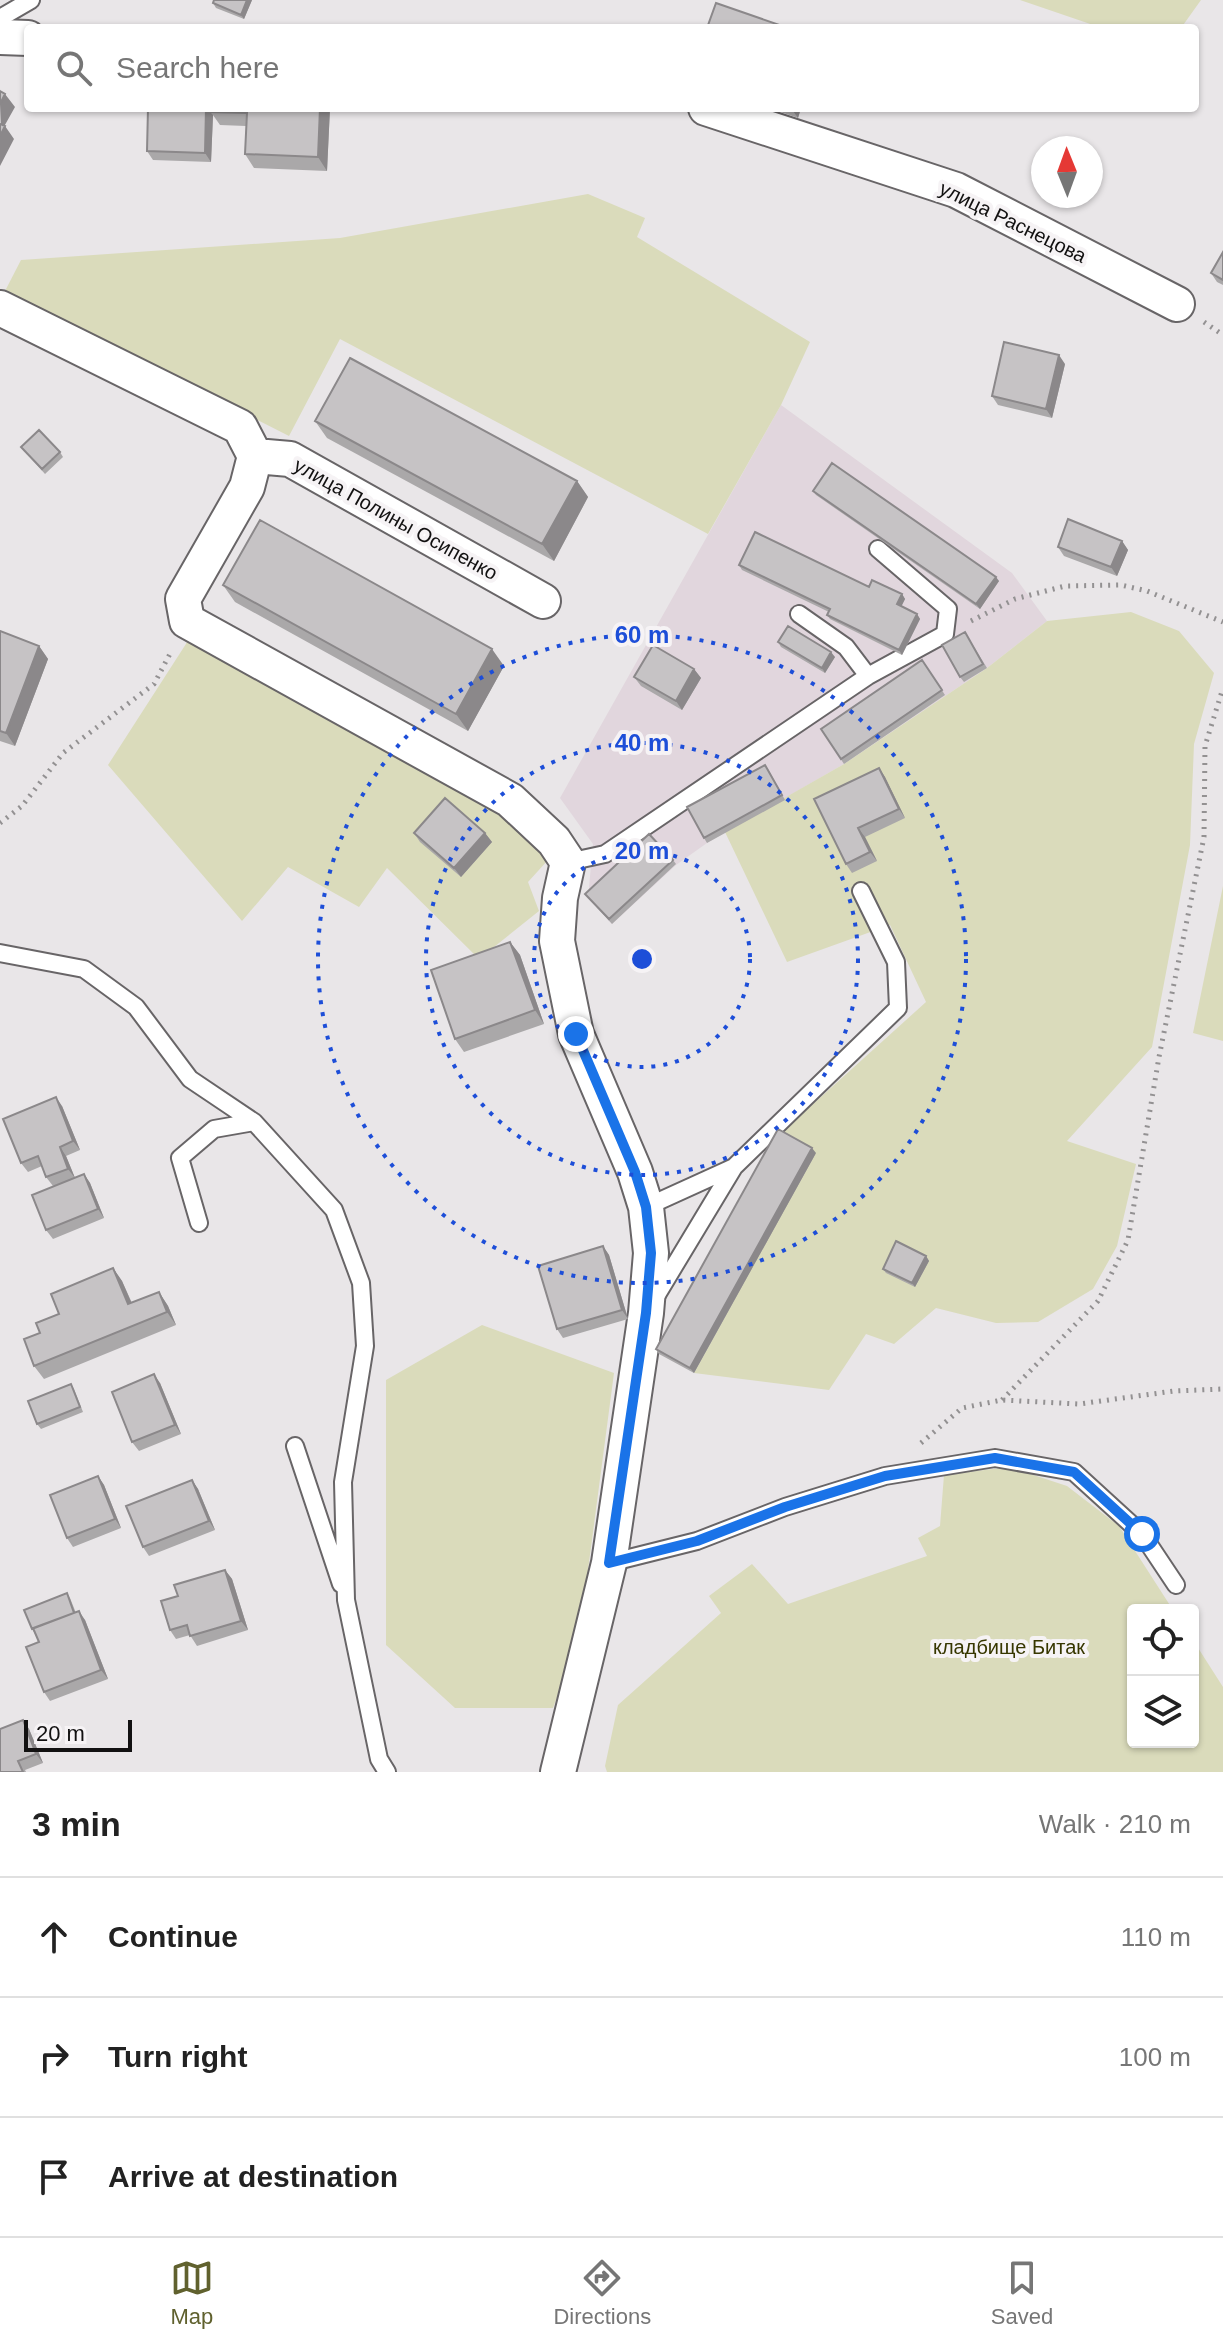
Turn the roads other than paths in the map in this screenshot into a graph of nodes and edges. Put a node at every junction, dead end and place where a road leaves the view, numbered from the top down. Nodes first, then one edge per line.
1 (31, 0) edge
2 (0, 18) edge
3 (0, 37) edge
4 (24, 38) edge
5 (718, 112) edge
6 (1177, 304) dead end
7 (0, 308) edge
8 (255, 456) junction
9 (878, 549) edge
10 (543, 601) dead end
11 (799, 614) dead end
12 (868, 676) junction
13 (568, 862) junction
14 (861, 891) dead end
15 (0, 953) edge
16 (254, 1122) junction
17 (734, 1167) junction
18 (646, 1207) junction
19 (199, 1223) dead end
20 (646, 1313) junction
21 (295, 1446) dead end
22 (609, 1563) junction
23 (1176, 1585) dead end
24 (346, 1600) junction
25 (387, 1772) edge
26 (558, 1772) edge

1 - 2 lane
3 - 4 street
5 - 6 street, улица Раснецова
7 - 8 street
8 - 10 street, улица Полины Осипенко
8 - 13 street
9 - 12 lane
11 - 12 lane
12 - 13 lane
13 - 18 street
14 - 17 lane
15 - 16 lane
16 - 19 lane
16 - 24 lane
17 - 18 lane
17 - 20 lane
18 - 20 street
20 - 22 street
21 - 24 lane
22 - 23 lane
22 - 26 street
24 - 25 lane

